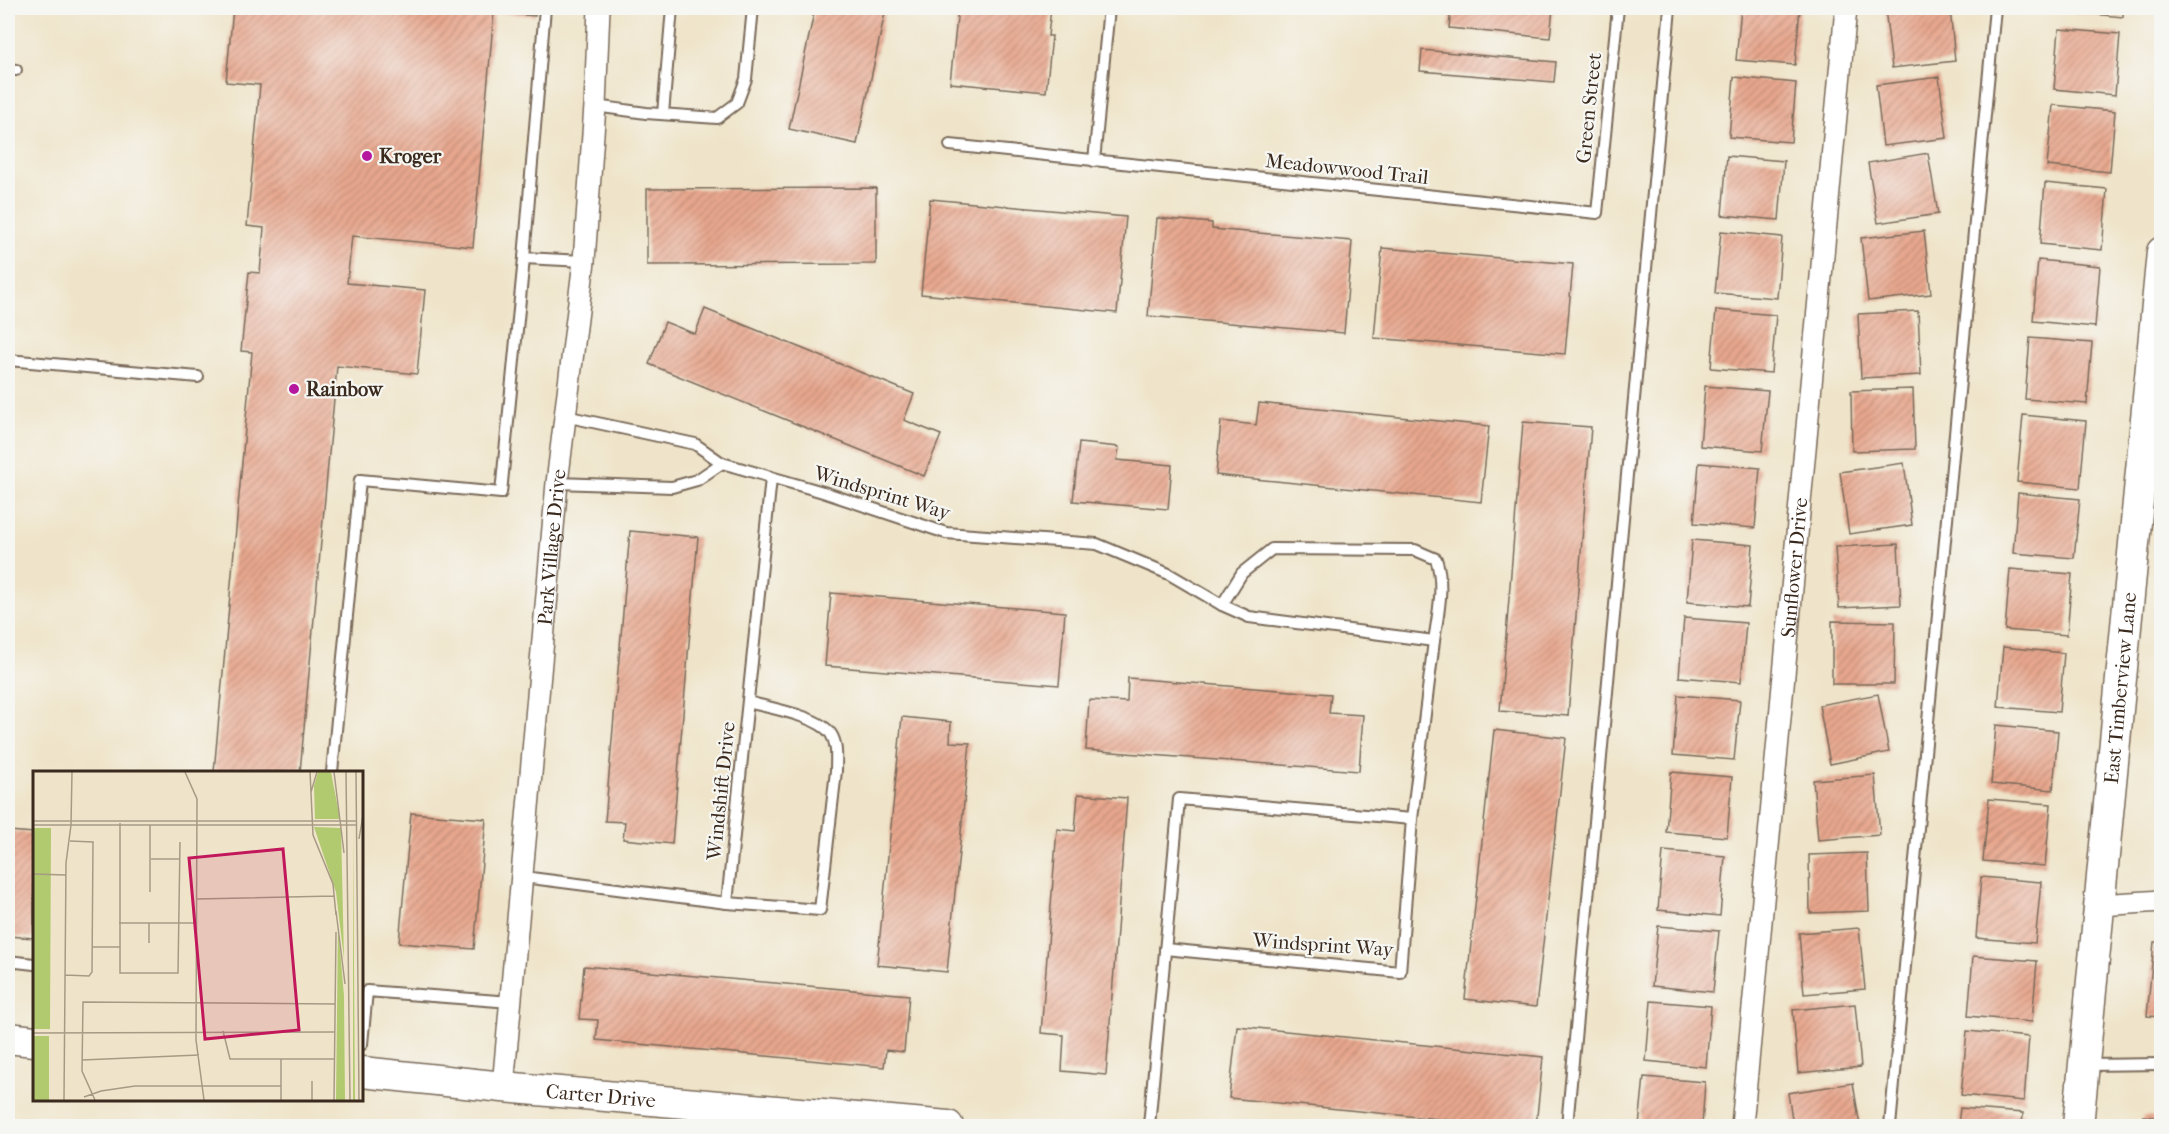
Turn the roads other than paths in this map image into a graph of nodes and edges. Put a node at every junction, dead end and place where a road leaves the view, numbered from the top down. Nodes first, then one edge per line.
1 (545, 8) edge
2 (598, 8) edge
3 (672, 8) edge
4 (753, 8) edge
5 (1110, 8) edge
6 (1618, 8) edge
7 (1670, 8) edge
8 (1846, 8) edge
9 (1995, 8) edge
10 (595, 106) junction
11 (663, 114) junction
12 (950, 145) dead end
13 (1094, 160) junction
14 (1597, 213) joint
15 (2162, 252) edge
16 (524, 258) junction
17 (584, 261) junction
18 (8, 360) edge
19 (198, 377) dead end
20 (565, 416) junction
21 (722, 463) junction
22 (771, 478) junction
23 (557, 483) junction
24 (1222, 605) junction
25 (1434, 641) junction
26 (748, 702) junction
27 (332, 771) edge
28 (1412, 819) junction
29 (523, 877) junction
30 (2162, 901) edge
31 (728, 903) junction
32 (2099, 905) junction
33 (1165, 949) junction
34 (8, 961) edge
35 (33, 964) edge
36 (511, 1002) junction
37 (363, 1033) edge
38 (8, 1038) edge
39 (33, 1041) edge
40 (2162, 1064) edge
41 (2084, 1065) junction
42 (363, 1072) edge
43 (503, 1087) junction
44 (788, 1119) edge
45 (948, 1126) edge
46 (1149, 1126) edge
47 (1567, 1126) edge
48 (1742, 1126) edge
49 (1890, 1126) edge
50 (2078, 1126) edge

1 - 16 lane
2 - 10 street, Park Village Drive
3 - 11 lane
4 - 11 lane
5 - 13 lane
6 - 14 lane, Green Street
7 - 47 lane
8 - 48 street, Sunflower Drive
9 - 49 lane
10 - 11 lane
10 - 17 street, Park Village Drive
12 - 13 lane, Meadowwood Trail
13 - 14 lane, Meadowwood Trail
15 - 32 street, East Timberview Lane
16 - 17 lane
16 - 27 lane
17 - 20 street, Park Village Drive
18 - 19 lane
20 - 21 lane, Windsprint Way
20 - 23 street, Park Village Drive
21 - 22 lane, Windsprint Way
21 - 23 lane
22 - 24 lane, Windsprint Way
22 - 26 lane, Windshift Drive
23 - 29 street, Park Village Drive
24 - 25 lane, Windsprint Way
24 - 25 lane, Windsprint Way
25 - 28 lane, Windsprint Way
26 - 31 lane, Windshift Drive
26 - 31 lane
28 - 33 lane
28 - 33 lane, Windsprint Way
29 - 31 lane
29 - 36 street, Park Village Drive
30 - 32 street
32 - 41 street, East Timberview Lane
33 - 46 lane
34 - 35 lane
36 - 37 lane
36 - 43 street, Park Village Drive
38 - 39 street
40 - 41 lane
41 - 50 street, East Timberview Lane
42 - 43 street, Carter Drive
43 - 44 street, Carter Drive
44 - 45 street, Carter Drive

